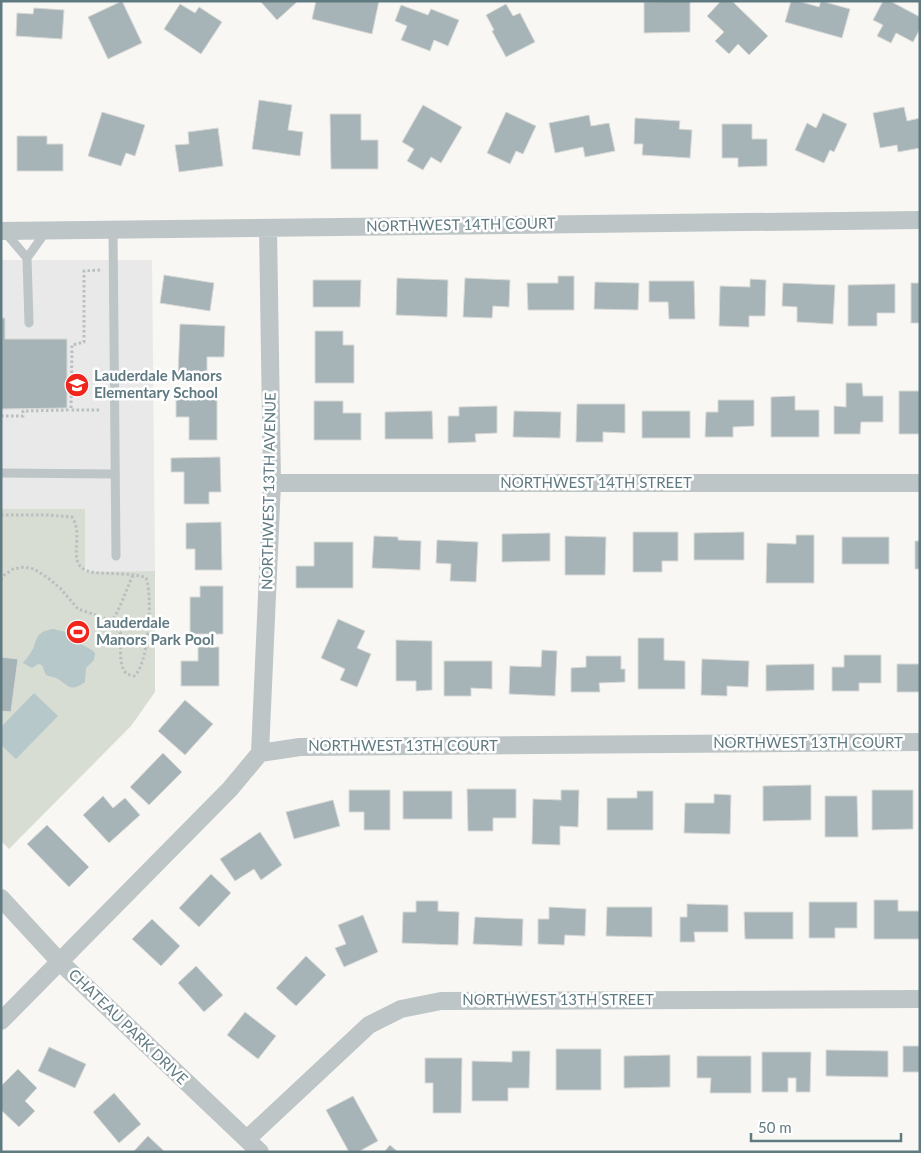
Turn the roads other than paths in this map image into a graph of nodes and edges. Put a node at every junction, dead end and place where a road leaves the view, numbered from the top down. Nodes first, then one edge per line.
1 (920, 220) edge
2 (268, 228) junction
3 (113, 229) junction
4 (2, 230) edge
5 (47, 230) junction
6 (27, 258) junction
7 (30, 323) dead end
8 (1, 473) edge
9 (115, 474) junction
10 (920, 482) edge
11 (272, 483) junction
12 (116, 556) dead end
13 (920, 742) edge
14 (260, 753) junction
15 (1, 898) edge
16 (60, 962) junction
17 (920, 999) edge
18 (1, 1021) edge
19 (253, 1146) edge

1 - 2 street, NORTHWEST 14TH COURT
2 - 3 street, NORTHWEST 14TH COURT
2 - 11 street, NORTHWEST 13TH AVENUE
3 - 5 street, NORTHWEST 14TH COURT
3 - 9 lane
4 - 5 street, NORTHWEST 14TH COURT
4 - 6 lane
5 - 6 lane
6 - 7 lane
8 - 9 lane
9 - 12 lane
10 - 11 street, NORTHWEST 14TH STREET
11 - 14 street, NORTHWEST 13TH AVENUE
13 - 14 street, NORTHWEST 13TH COURT
14 - 16 street
15 - 16 street, CHATEAU PARK DRIVE
16 - 18 street
16 - 19 street, CHATEAU PARK DRIVE
17 - 19 street, NORTHWEST 13TH STREET

